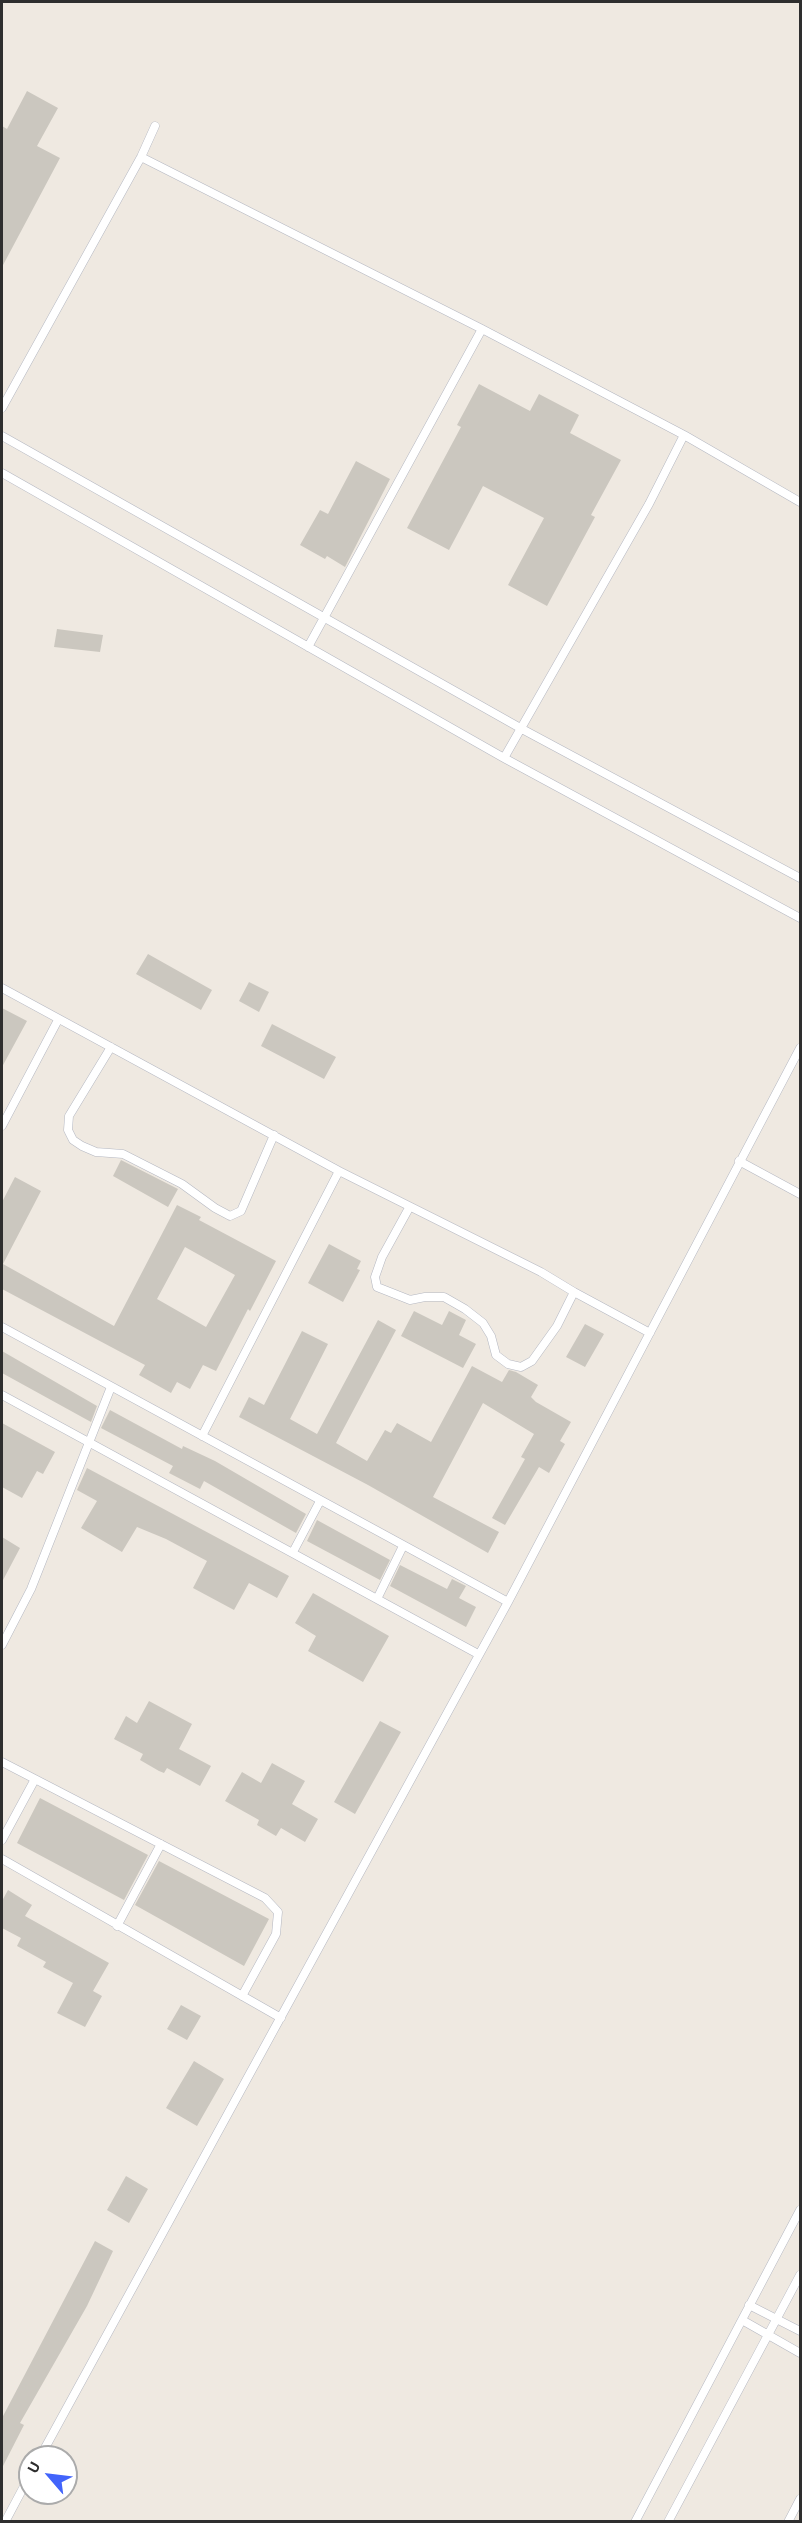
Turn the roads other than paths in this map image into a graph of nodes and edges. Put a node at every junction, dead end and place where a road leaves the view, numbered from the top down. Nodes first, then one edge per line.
1 (155, 126) dead end
2 (141, 157) junction
3 (482, 329) junction
4 (2, 408) edge
5 (684, 435) junction
6 (2, 436) edge
7 (2, 472) edge
8 (801, 502) edge
9 (326, 619) junction
10 (308, 647) junction
11 (522, 729) junction
12 (504, 758) junction
13 (801, 878) edge
14 (801, 918) edge
15 (2, 988) edge
16 (58, 1020) junction
17 (111, 1047) junction
18 (801, 1048) edge
19 (2, 1125) edge
20 (274, 1135) junction
21 (739, 1161) junction
22 (339, 1171) junction
23 (801, 1194) edge
24 (409, 1208) junction
25 (574, 1292) junction
26 (2, 1327) edge
27 (650, 1333) junction
28 (111, 1387) junction
29 (2, 1395) edge
30 (202, 1436) junction
31 (87, 1442) junction
32 (320, 1501) junction
33 (403, 1546) junction
34 (293, 1552) junction
35 (377, 1599) junction
36 (508, 1602) junction
37 (2, 1645) edge
38 (478, 1654) junction
39 (2, 1762) edge
40 (34, 1781) junction
41 (2, 1840) edge
42 (161, 1844) junction
43 (2, 1859) edge
44 (117, 1926) junction
45 (242, 1996) junction
46 (281, 2018) junction
47 (801, 2210) edge
48 (801, 2275) edge
49 (749, 2305) junction
50 (776, 2318) junction
51 (742, 2320) junction
52 (801, 2331) edge
53 (767, 2333) junction
54 (801, 2353) edge
55 (47, 2445) edge
56 (18, 2498) edge
57 (801, 2499) edge
58 (5, 2522) edge
59 (634, 2522) edge
60 (668, 2522) edge
61 (788, 2522) edge

1 - 2 lane
2 - 3 lane
2 - 4 lane
3 - 5 lane
3 - 9 lane
5 - 8 lane
5 - 11 lane
6 - 9 lane
7 - 10 lane
9 - 10 lane
9 - 11 lane
10 - 12 lane
11 - 12 lane
11 - 13 lane
12 - 14 lane
15 - 16 lane
16 - 17 lane
16 - 19 lane
17 - 20 lane
17 - 20 lane
18 - 21 lane
20 - 22 lane
21 - 23 lane
21 - 27 lane
22 - 24 lane
22 - 30 lane
24 - 25 lane
24 - 25 lane
25 - 27 lane
26 - 28 lane
27 - 36 lane
28 - 30 lane
28 - 31 lane
29 - 31 lane
30 - 32 lane
31 - 34 lane
31 - 37 lane
32 - 33 lane
32 - 34 lane
33 - 35 lane
33 - 36 lane
34 - 35 lane
35 - 38 lane
36 - 38 lane
38 - 46 lane
39 - 40 lane
40 - 41 lane
40 - 42 lane
42 - 44 lane
42 - 45 lane
43 - 44 lane
44 - 45 lane
45 - 46 lane
46 - 55 lane
47 - 49 lane
48 - 50 lane
49 - 50 lane
49 - 51 lane
50 - 52 lane
50 - 53 lane
51 - 53 lane
51 - 59 lane
53 - 54 lane
53 - 60 lane
56 - 58 lane
57 - 61 lane

